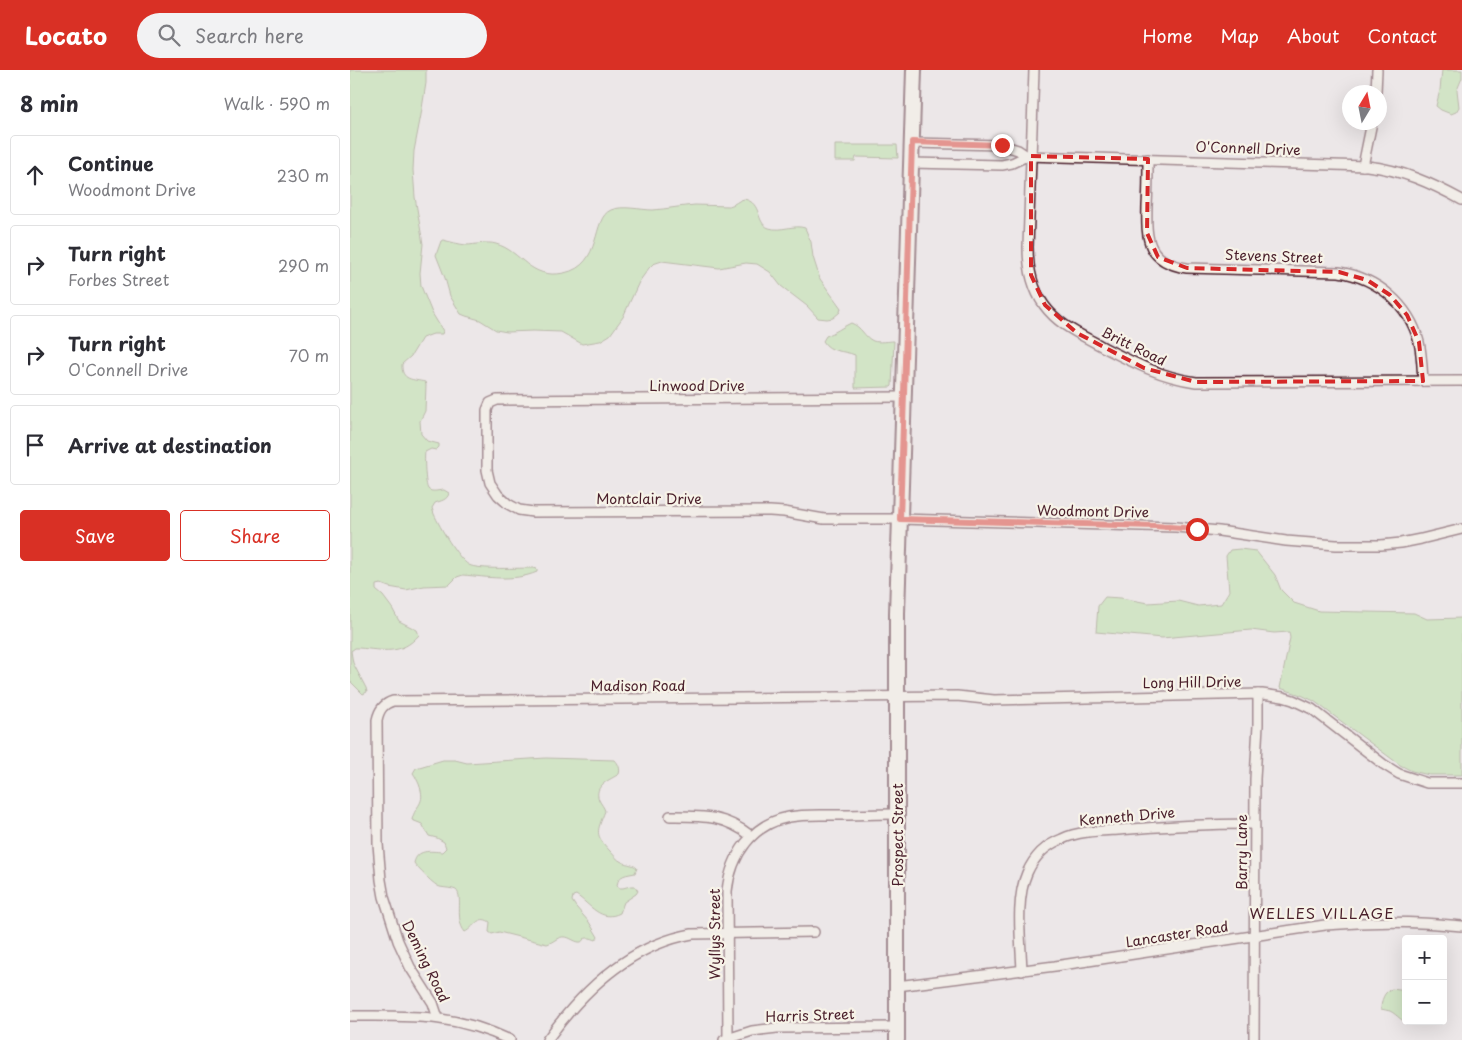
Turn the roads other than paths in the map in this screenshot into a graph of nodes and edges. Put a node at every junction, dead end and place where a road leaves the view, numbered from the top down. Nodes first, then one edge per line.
1 (914, 70) edge
2 (1034, 70) edge
3 (1377, 70) edge
4 (1376, 85) edge
5 (1370, 130) edge
6 (912, 142) junction
7 (1029, 156) junction
8 (1148, 159) junction
9 (911, 163) junction
10 (1363, 166) junction
11 (1462, 200) edge
12 (1423, 381) junction
13 (1462, 381) edge
14 (904, 397) junction
15 (490, 403) joint
16 (900, 519) junction
17 (1462, 529) edge
18 (1258, 694) junction
19 (897, 697) junction
20 (381, 708) joint
21 (1462, 783) edge
22 (897, 814) junction
23 (670, 816) dead end
24 (1254, 824) junction
25 (751, 836) junction
26 (1462, 926) edge
27 (814, 932) dead end
28 (727, 933) junction
29 (1254, 936) junction
30 (1022, 971) junction
31 (897, 986) junction
32 (350, 1016) edge
33 (438, 1018) junction
34 (897, 1033) edge
35 (510, 1040) edge
36 (547, 1040) edge
37 (727, 1040) edge
38 (1254, 1040) edge

1 - 6 main road, Prospect Street
2 - 7 street, Britt Road
3 - 4 street
5 - 10 street
6 - 7 street, O'Connell Drive
6 - 9 main road, Prospect Street
7 - 8 street, O'Connell Drive
7 - 9 street, O'Connell Drive
7 - 12 street, Britt Road
8 - 10 street, O'Connell Drive
8 - 12 street, Stevens Street
9 - 14 main road, Prospect Street
10 - 11 street, O'Connell Drive
12 - 13 street, Britt Road
14 - 15 street, Linwood Drive
14 - 16 main road, Prospect Street
15 - 16 street, Montclair Drive
16 - 17 street, Woodmont Drive
16 - 19 main road, Prospect Street
18 - 19 street, Long Hill Drive
18 - 21 street, Long Hill Drive
18 - 24 street, Barry Lane
19 - 20 street, Madison Road
19 - 22 main road, Prospect Street
20 - 33 street, Deming Road
22 - 25 street, Wyllys Street
22 - 31 main road, Prospect Street
23 - 25 street
24 - 29 street, Barry Lane
24 - 30 street, Kenneth Drive
25 - 28 street, Wyllys Street
26 - 29 street, Lancaster Road
27 - 28 street
28 - 36 street
28 - 37 street, Wyllys Street
29 - 30 street, Lancaster Road
29 - 38 street, Barry Lane
30 - 31 street, Lancaster Road
31 - 34 main road, Prospect Street
32 - 33 street
33 - 35 street
34 - 37 street, Harris Street

